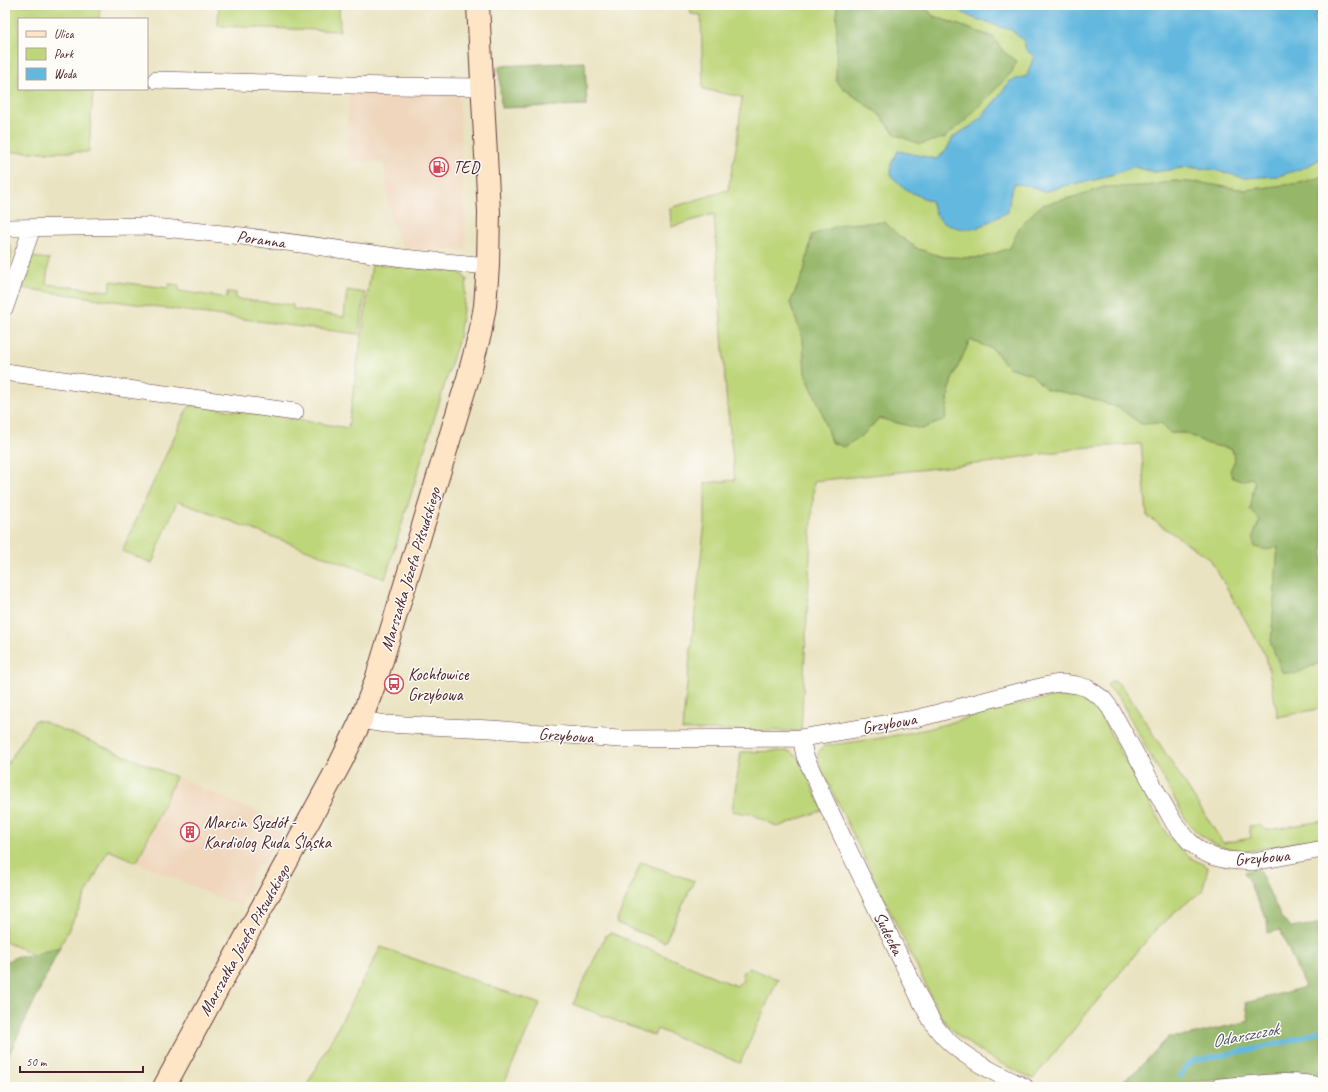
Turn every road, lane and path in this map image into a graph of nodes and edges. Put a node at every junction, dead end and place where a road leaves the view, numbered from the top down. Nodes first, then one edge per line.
1 (478, 5) edge
2 (156, 80) dead end
3 (482, 86) junction
4 (5, 228) edge
5 (32, 228) junction
6 (488, 266) junction
7 (5, 307) edge
8 (5, 372) edge
9 (295, 412) dead end
10 (361, 720) junction
11 (801, 738) junction
12 (1323, 850) edge
13 (164, 1087) edge
14 (1025, 1087) edge
15 (1219, 1087) edge
16 (1323, 1087) edge

1 - 3 street, Marszałka Józefa Piłsudskiego
2 - 3 street
3 - 6 street, Marszałka Józefa Piłsudskiego
4 - 5 street, Poranna
5 - 6 street, Poranna
5 - 7 street
6 - 10 street, Marszałka Józefa Piłsudskiego
8 - 9 street
10 - 11 street, Grzybowa
10 - 13 street, Marszałka Józefa Piłsudskiego
11 - 12 street, Grzybowa
11 - 14 street, Sudecka
15 - 16 street

